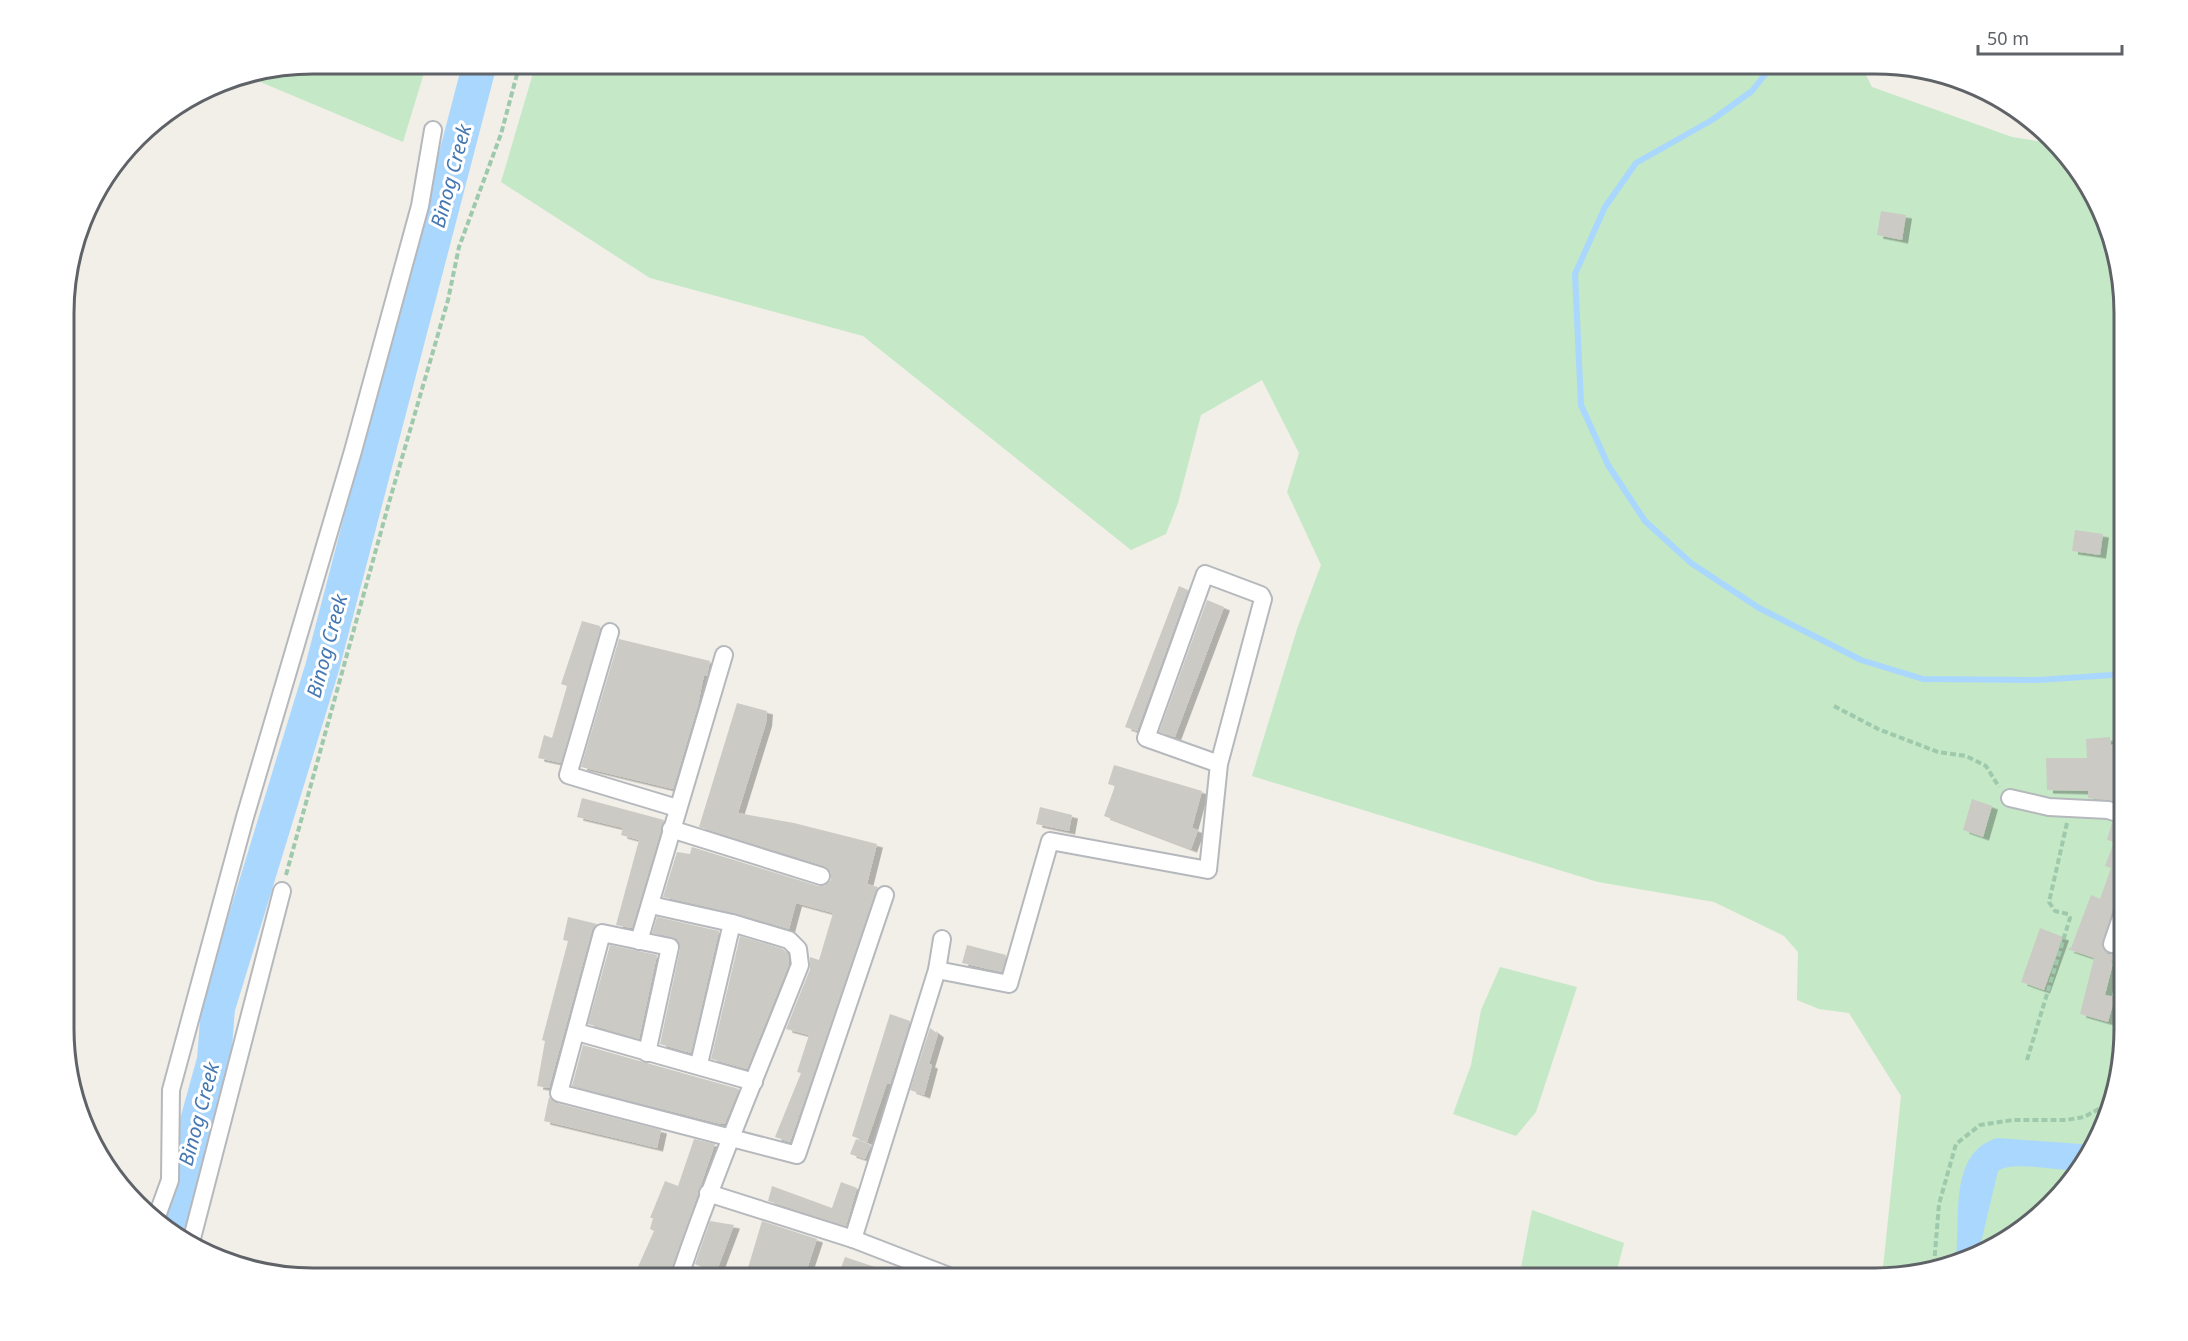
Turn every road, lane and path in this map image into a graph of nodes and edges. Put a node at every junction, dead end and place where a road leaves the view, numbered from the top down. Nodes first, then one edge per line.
1 (517, 74) edge
2 (433, 130) dead end
3 (610, 632) dead end
4 (724, 655) dead end
5 (1834, 706) dead end
6 (1219, 764) junction
7 (2010, 798) joint
8 (678, 808) junction
9 (2070, 808) junction
10 (2114, 812) edge
11 (671, 829) junction
12 (821, 876) dead end
13 (282, 891) joint
14 (885, 895) dead end
15 (651, 905) junction
16 (732, 923) junction
17 (2114, 938) edge
18 (942, 939) dead end
19 (639, 941) junction
20 (2112, 944) joint
21 (2114, 961) edge
22 (937, 970) junction
23 (577, 1032) junction
24 (647, 1053) junction
25 (2027, 1060) dead end
26 (699, 1064) junction
27 (754, 1082) junction
28 (2101, 1108) edge
29 (729, 1138) junction
30 (708, 1193) junction
31 (159, 1211) edge
32 (193, 1236) edge
33 (853, 1239) junction
34 (1934, 1260) edge
35 (682, 1268) edge
36 (928, 1268) edge

1 - 13 path
2 - 31 street
3 - 8 street
4 - 8 street
5 - 7 path
6 - 6 street
6 - 22 street
7 - 9 street
8 - 11 street
9 - 10 street
9 - 25 path
11 - 12 street
11 - 15 street
13 - 32 street
14 - 29 street
15 - 16 street
15 - 19 street
16 - 26 street
16 - 27 street
17 - 20 street
18 - 22 street
19 - 23 street
19 - 24 street
20 - 21 path
22 - 33 street
23 - 24 street
23 - 29 street
24 - 26 street
26 - 27 street
27 - 29 street
28 - 34 path
29 - 30 street
30 - 33 street
30 - 35 street
33 - 36 street

